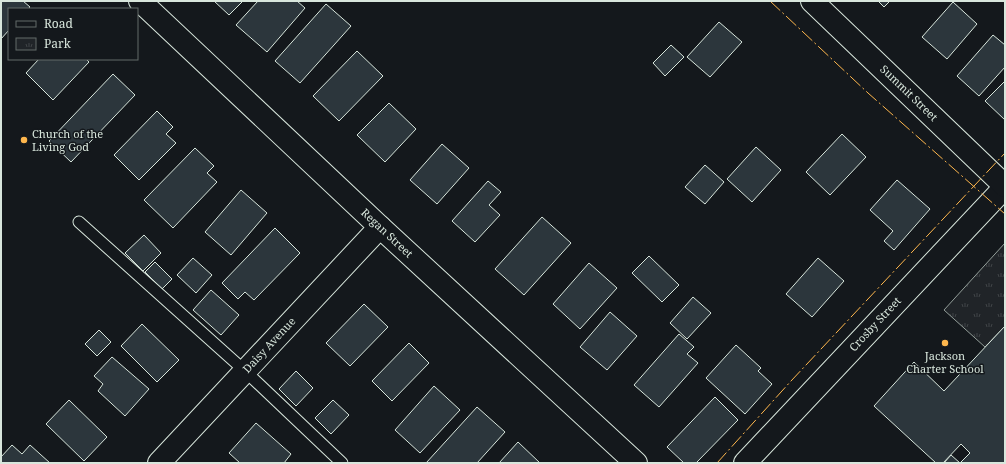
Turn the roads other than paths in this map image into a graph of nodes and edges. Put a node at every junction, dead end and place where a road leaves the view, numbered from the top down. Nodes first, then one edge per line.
1 (140, 1) edge
2 (812, 1) edge
3 (1005, 186) edge
4 (79, 222) dead end
5 (380, 227) junction
6 (245, 371) junction
7 (158, 463) edge
8 (342, 463) edge
9 (636, 463) edge
10 (746, 463) edge

1 - 5 street, Regan Street
2 - 3 street, Summit Street
3 - 10 street, Crosby Street
4 - 6 lane
5 - 6 street, Daisy Avenue
5 - 9 street, Regan Street
6 - 7 street, Daisy Avenue
6 - 8 lane

